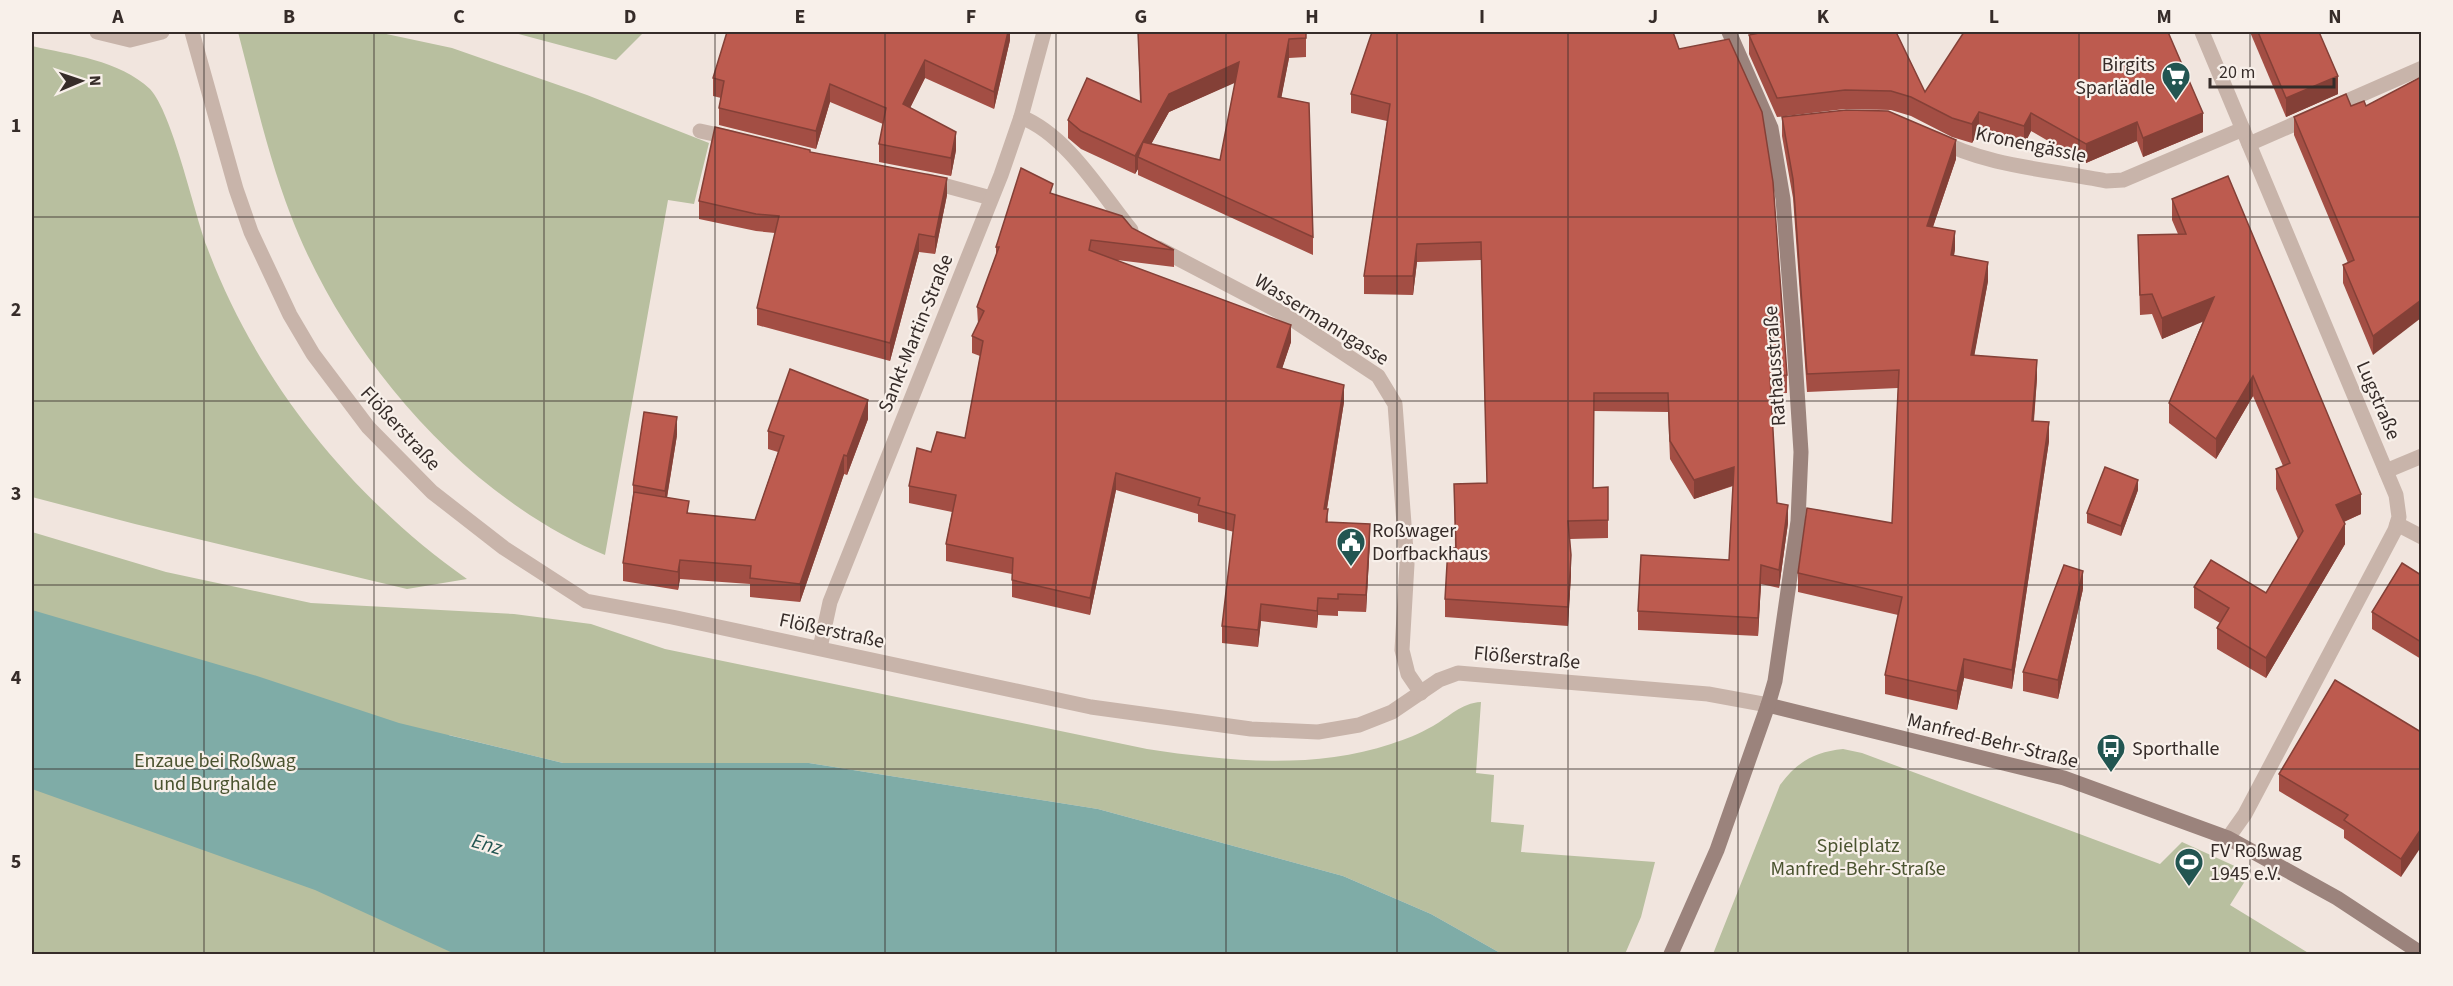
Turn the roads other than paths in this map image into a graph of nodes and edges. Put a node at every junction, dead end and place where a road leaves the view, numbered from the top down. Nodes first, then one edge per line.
1 (97, 32) edge
2 (162, 32) edge
3 (192, 32) edge
4 (1044, 32) edge
5 (1729, 32) edge
6 (2202, 32) edge
7 (2421, 68) edge
8 (1021, 117) junction
9 (1789, 125) edge
10 (1771, 128) junction
11 (1921, 129) edge
12 (2243, 129) junction
13 (700, 130) dead end
14 (745, 141) edge
15 (2249, 144) junction
16 (913, 178) edge
17 (991, 198) junction
18 (2421, 456) edge
19 (2386, 471) junction
20 (2397, 524) junction
21 (2421, 537) edge
22 (820, 648) junction
23 (1421, 693) junction
24 (1768, 705) junction
25 (2228, 838) junction
26 (1671, 954) edge
27 (2421, 954) edge

1 - 2 street
3 - 22 street, Flößerstraße
4 - 8 street, Sankt-Martin-Straße
5 - 10 street, Rathausstraße
6 - 12 street, Lugstraße
7 - 15 street
8 - 17 street, Sankt-Martin-Straße
8 - 23 street, Wassermanngasse
9 - 10 street
10 - 24 street, Rathausstraße
11 - 12 street, Kronengässle
12 - 15 street, Lugstraße
13 - 14 street
15 - 19 street, Lugstraße
16 - 17 street
17 - 22 street, Sankt-Martin-Straße
18 - 19 street
19 - 20 street, Lugstraße
20 - 21 street
20 - 25 street
22 - 23 street, Flößerstraße
23 - 24 street, Flößerstraße
24 - 25 street, Manfred-Behr-Straße
24 - 26 street, Rathausstraße
25 - 27 street, Manfred-Behr-Straße

